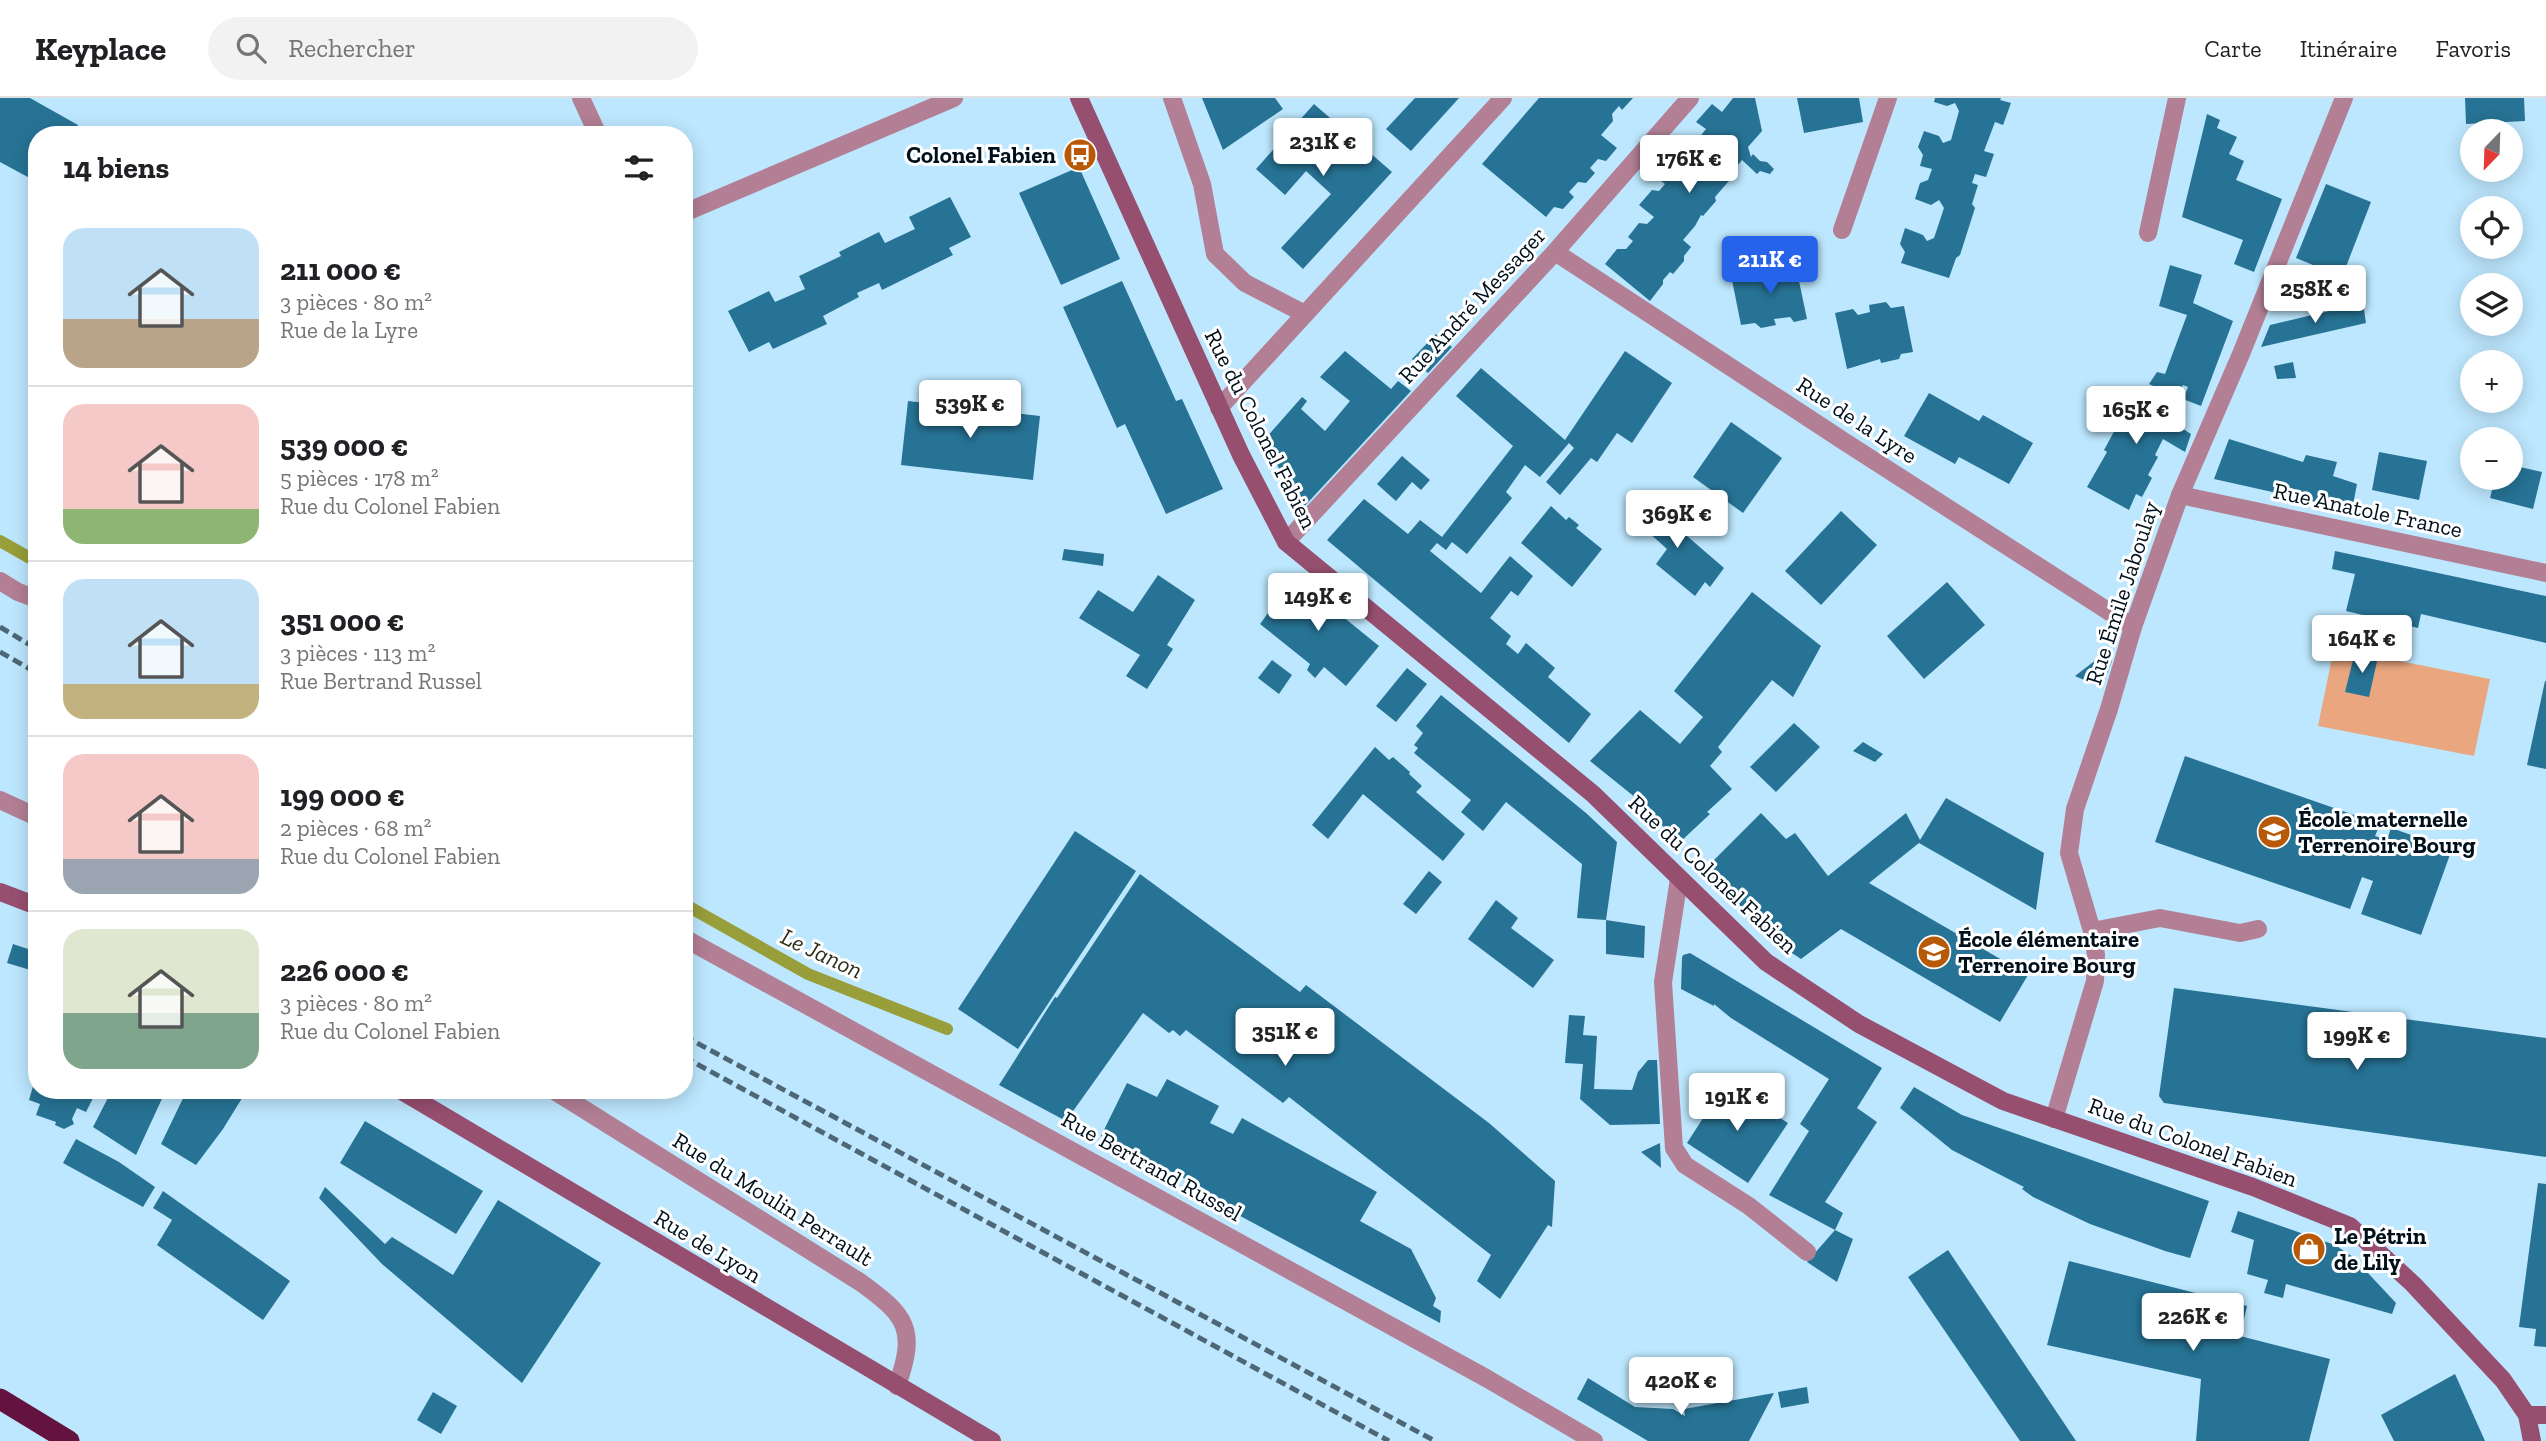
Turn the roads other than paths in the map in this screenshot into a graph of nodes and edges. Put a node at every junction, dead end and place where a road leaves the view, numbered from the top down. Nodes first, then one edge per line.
1 (581, 98) edge
2 (954, 98) edge
3 (1079, 98) edge
4 (1172, 98) edge
5 (1503, 98) edge
6 (1690, 98) edge
7 (1888, 98) edge
8 (2177, 98) edge
9 (2344, 98) edge
10 (594, 126) edge
11 (693, 209) edge
12 (1842, 230) dead end
13 (2148, 233) dead end
14 (1555, 252) junction
15 (1305, 314) junction
16 (1219, 408) junction
17 (2180, 495) junction
18 (1286, 542) junction
19 (2546, 573) edge
20 (0, 581) edge
21 (28, 596) edge
22 (2133, 626) junction
23 (0, 800) edge
24 (28, 813) edge
25 (1679, 879) junction
26 (0, 892) edge
27 (28, 903) edge
28 (2258, 929) dead end
29 (2092, 931) junction
30 (693, 942) edge
31 (415, 1099) edge
32 (580, 1099) edge
33 (2054, 1119) junction
34 (1807, 1252) dead end
35 (897, 1386) junction
36 (0, 1399) edge
37 (2527, 1415) junction
38 (2546, 1415) edge
39 (69, 1441) edge
40 (992, 1441) edge
41 (1594, 1441) edge
42 (2532, 1441) edge

1 - 10 street
2 - 11 street
3 - 16 main road, Rue du Colonel Fabien
4 - 15 street
5 - 15 street
6 - 14 street, Rue André Messager
7 - 12 street
8 - 13 street
9 - 17 street, Rue Émile Jaboulay
14 - 18 street, Rue André Messager
14 - 22 street, Rue de la Lyre
15 - 16 street
16 - 18 main road, Rue du Colonel Fabien
17 - 19 street, Rue Anatole France
17 - 22 street, Rue Émile Jaboulay
18 - 25 main road, Rue du Colonel Fabien
20 - 21 street
22 - 29 street, Rue Émile Jaboulay
23 - 24 street
25 - 33 main road, Rue du Colonel Fabien
25 - 34 street
26 - 27 main road
28 - 29 street
29 - 33 street, Rue Émile Jaboulay
30 - 41 street, Rue Bertrand Russel
31 - 35 main road, Rue de Lyon
32 - 35 street, Rue du Moulin Perrault
33 - 37 main road, Rue du Colonel Fabien
35 - 40 main road, Rue de Lyon
36 - 39 highway
37 - 38 main road
37 - 42 main road, Rue du Colonel Fabien

